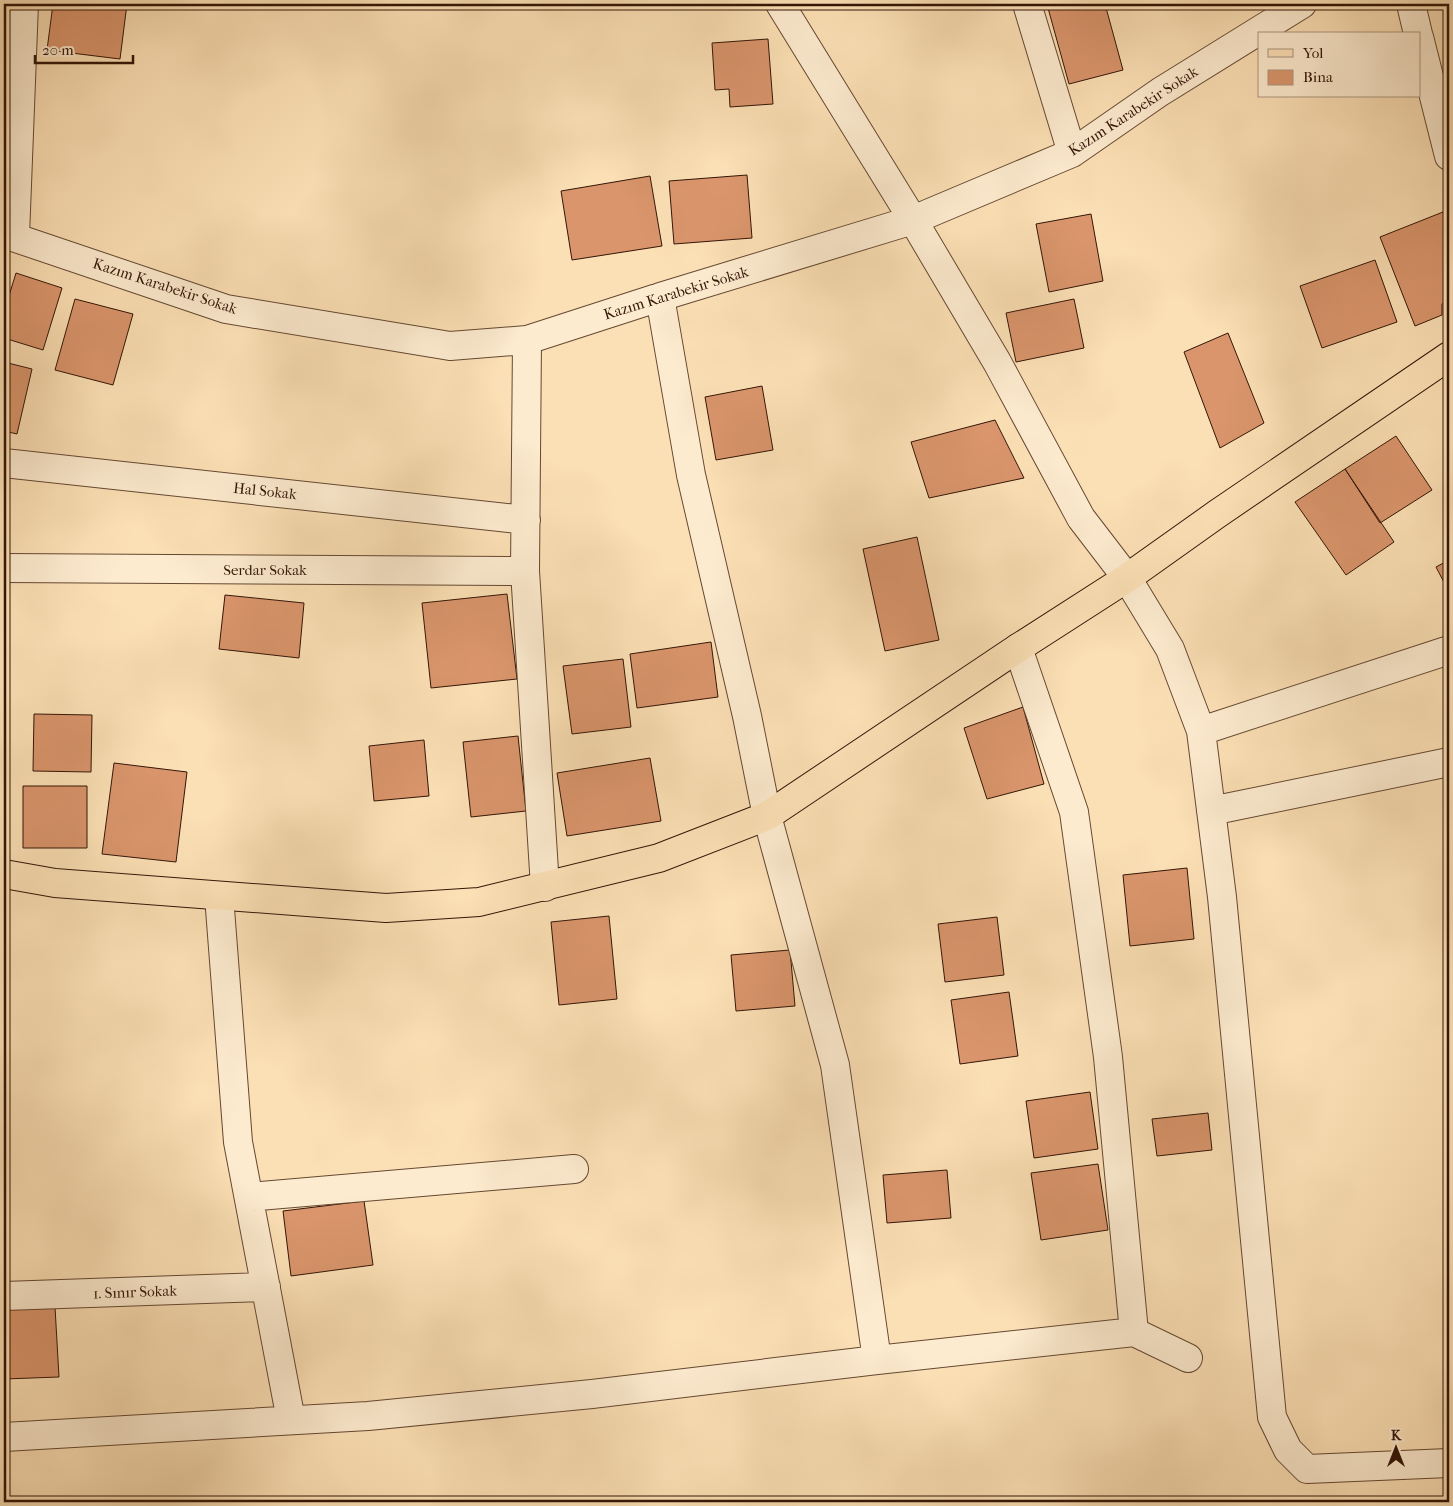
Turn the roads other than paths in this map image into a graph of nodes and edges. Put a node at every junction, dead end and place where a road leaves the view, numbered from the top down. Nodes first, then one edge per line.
1 (24, 4) edge
2 (780, 4) edge
3 (1027, 4) edge
4 (1302, 4) edge
5 (1411, 4) edge
6 (1418, 32) edge
7 (1420, 39) edge
8 (1072, 154) junction
9 (1449, 156) edge
10 (913, 220) junction
11 (9, 235) edge
12 (660, 297) junction
13 (527, 340) junction
14 (1449, 356) edge
15 (4, 463) edge
16 (526, 520) junction
17 (4, 568) edge
18 (525, 572) junction
19 (1126, 578) junction
20 (1018, 648) junction
21 (1449, 650) edge
22 (1201, 731) junction
23 (1449, 762) edge
24 (1211, 811) junction
25 (767, 816) junction
26 (4, 874) edge
27 (545, 887) junction
28 (219, 896) junction
29 (574, 1169) dead end
30 (248, 1197) junction
31 (266, 1287) junction
32 (4, 1296) edge
33 (1134, 1332) junction
34 (1188, 1358) dead end
35 (877, 1360) junction
36 (291, 1420) junction
37 (4, 1436) edge
38 (1449, 1463) edge

1 - 11 street
2 - 10 street
3 - 8 street
4 - 8 street, Kazım Karabekir Sokak
5 - 6 street
7 - 9 street
8 - 10 street, Kazım Karabekir Sokak
10 - 12 street, Kazım Karabekir Sokak
10 - 19 street
11 - 13 street, Kazım Karabekir Sokak
12 - 13 street, Kazım Karabekir Sokak
12 - 25 street
13 - 16 street
14 - 19 main road
15 - 16 street, Hal Sokak
16 - 18 street
17 - 18 street, Serdar Sokak
18 - 27 street
19 - 20 main road
19 - 22 street
20 - 25 main road
20 - 33 street
21 - 22 street
22 - 24 street
23 - 24 street
24 - 38 street
25 - 27 main road
25 - 35 street
26 - 28 main road
27 - 28 main road
28 - 30 street
29 - 30 street
30 - 31 street
31 - 32 street, 1. Sınır Sokak
31 - 36 street
33 - 34 street
33 - 35 street
35 - 36 street
36 - 37 street

